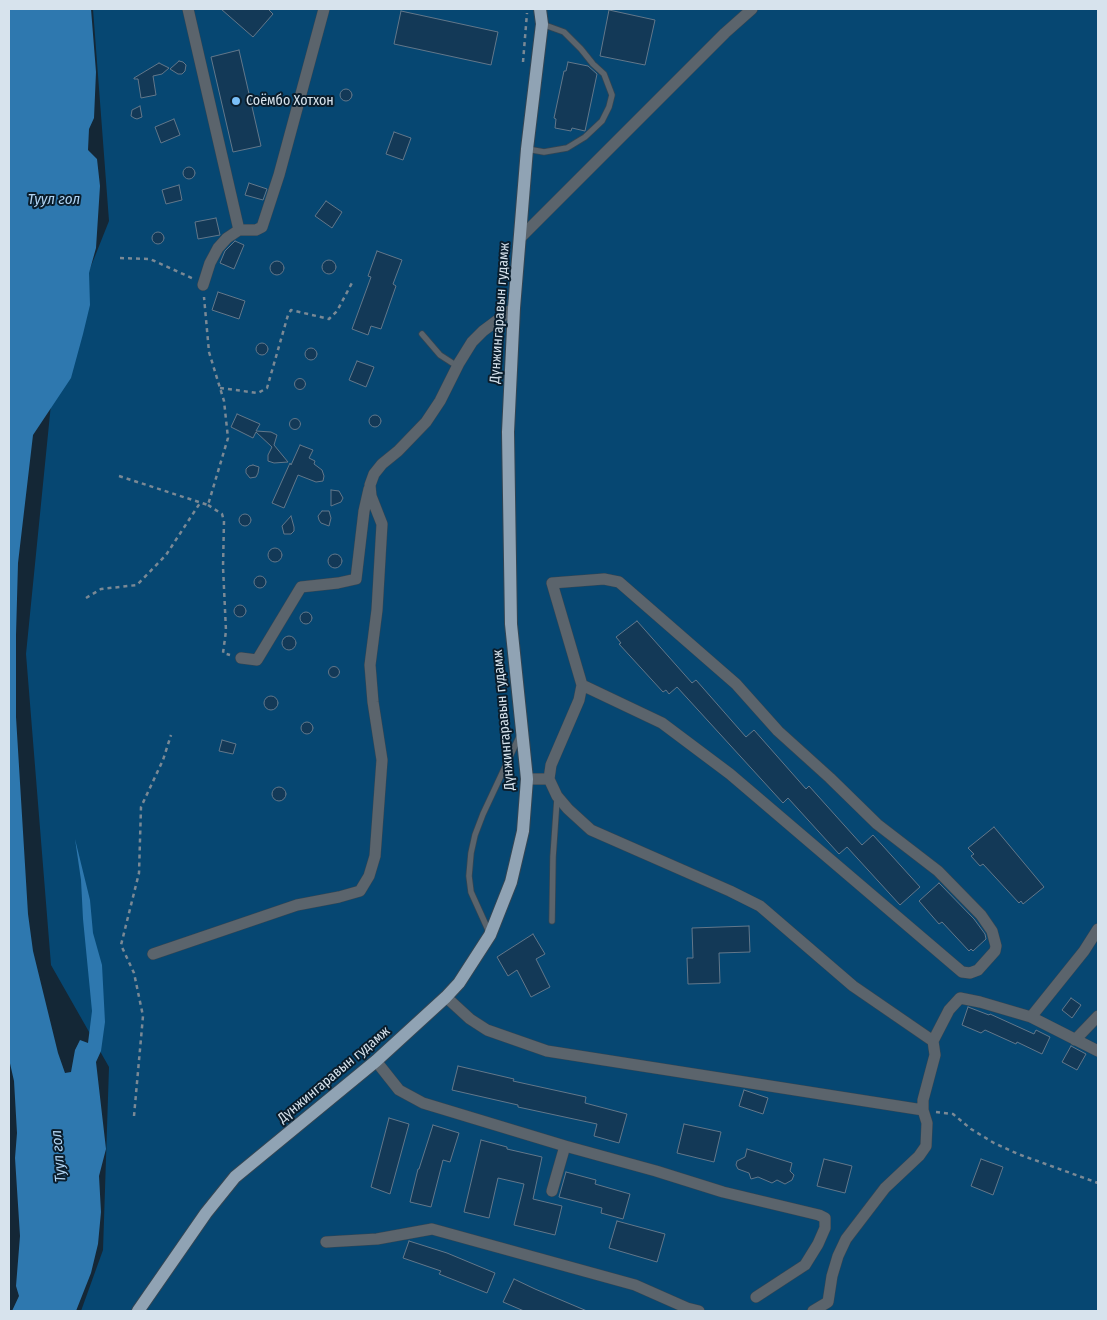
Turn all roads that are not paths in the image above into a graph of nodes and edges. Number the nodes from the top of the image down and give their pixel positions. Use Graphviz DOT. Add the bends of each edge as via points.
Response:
graph roads {
  1 [pos="188,9"];
  2 [pos="324,9"];
  3 [pos="540,9"];
  4 [pos="749,10"];
  5 [pos="542,24"];
  6 [pos="527,149"];
  7 [pos="240,230"];
  8 [pos="520,238"];
  9 [pos="203,284"];
  10 [pos="514,308"];
  11 [pos="422,334"];
  12 [pos="457,366"];
  13 [pos="370,485"];
  14 [pos="241,658"];
  15 [pos="582,685"];
  16 [pos="522,731"];
  17 [pos="527,779"];
  18 [pos="549,779"];
  19 [pos="557,796"];
  20 [pos="552,921"];
  21 [pos="1098,929"];
  22 [pos="490,935"];
  23 [pos="153,954"];
  24 [pos="446,997"];
  25 [pos="1098,1016"];
  26 [pos="1032,1017"];
  27 [pos="1075,1040"];
  28 [pos="932,1041"];
  29 [pos="1098,1051"];
  30 [pos="376,1061"];
  31 [pos="923,1110"];
  32 [pos="565,1146"];
  33 [pos="552,1191"];
  34 [pos="326,1242"];
  35 [pos="756,1297"];
  36 [pos="828,1302"];
  37 [pos="138,1311"];
  38 [pos="700,1311"];
  39 [pos="813,1311"];
  40 [pos="836,1311"];
  1 -- 7 [label="street"];
  2 -- 7 [label="street" via="262,227"];
  3 -- 5 [label="main road, Дүнжингаравын гудамж"];
  4 -- 8 [label="street"];
  5 -- 6 [label="main road, Дүнжингаравын гудамж"];
  5 -- 6 [label="lane" via="564,32 604,74 612,95 610,107 602,120 585,137 567,148 544,152"];
  6 -- 8 [label="main road, Дүнжингаравын гудамж"];
  7 -- 9 [label="street" via="218,248"];
  8 -- 10 [label="main road, Дүнжингаравын гудамж"];
  10 -- 12 [label="street" via="483,330"];
  10 -- 16 [label="main road, Дүнжингаравын гудамж" via="508,432 511,624"];
  11 -- 12 [label="lane" via="440,355"];
  12 -- 13 [label="street" via="426,422 382,464"];
  13 -- 14 [label="street" via="356,579 301,586 257,660"];
  13 -- 23 [label="street" via="382,524 370,665 382,760 375,856 369,876 360,891 297,905"];
  15 -- 15 [label="street" via="552,583 604,579 619,582 736,684 778,731 877,824 957,889 982,915 992,931 996,946 994,952 978,970 962,972 730,774 662,723"];
  15 -- 18 [label="street"];
  16 -- 17 [label="main road, Дүнжингаравын гудамж"];
  16 -- 22 [label="lane" via="483,814 471,853 471,892"];
  17 -- 18 [label="street"];
  17 -- 22 [label="main road, Дүнжингаравын гудамж" via="523,831 511,882"];
  18 -- 19 [label="street"];
  19 -- 20 [label="lane" via="552,857"];
  19 -- 28 [label="street" via="591,830 760,906 853,986"];
  21 -- 26 [label="street" via="1075,964"];
  22 -- 24 [label="main road, Дүнжингаравын гудамж"];
  24 -- 30 [label="main road, Дүнжингаравын гудамж"];
  24 -- 31 [label="street" via="487,1030 547,1051"];
  25 -- 27 [label="street"];
  26 -- 27 [label="street"];
  26 -- 28 [label="street" via="960,998 949,1010"];
  27 -- 29 [label="street"];
  28 -- 31 [label="street" via="935,1055"];
  30 -- 32 [label="street" via="399,1090 423,1102"];
  30 -- 37 [label="main road, Дүнжингаравын гудамж" via="235,1177"];
  31 -- 36 [label="street" via="927,1123 926,1146 885,1188 846,1239 832,1276"];
  32 -- 33 [label="street"];
  32 -- 35 [label="street" via="825,1218 825,1228 818,1244 804,1265"];
  34 -- 38 [label="street" via="377,1239 432,1229 635,1285"];
  36 -- 39 [label="street"];
  36 -- 40 [label="street"];
}
